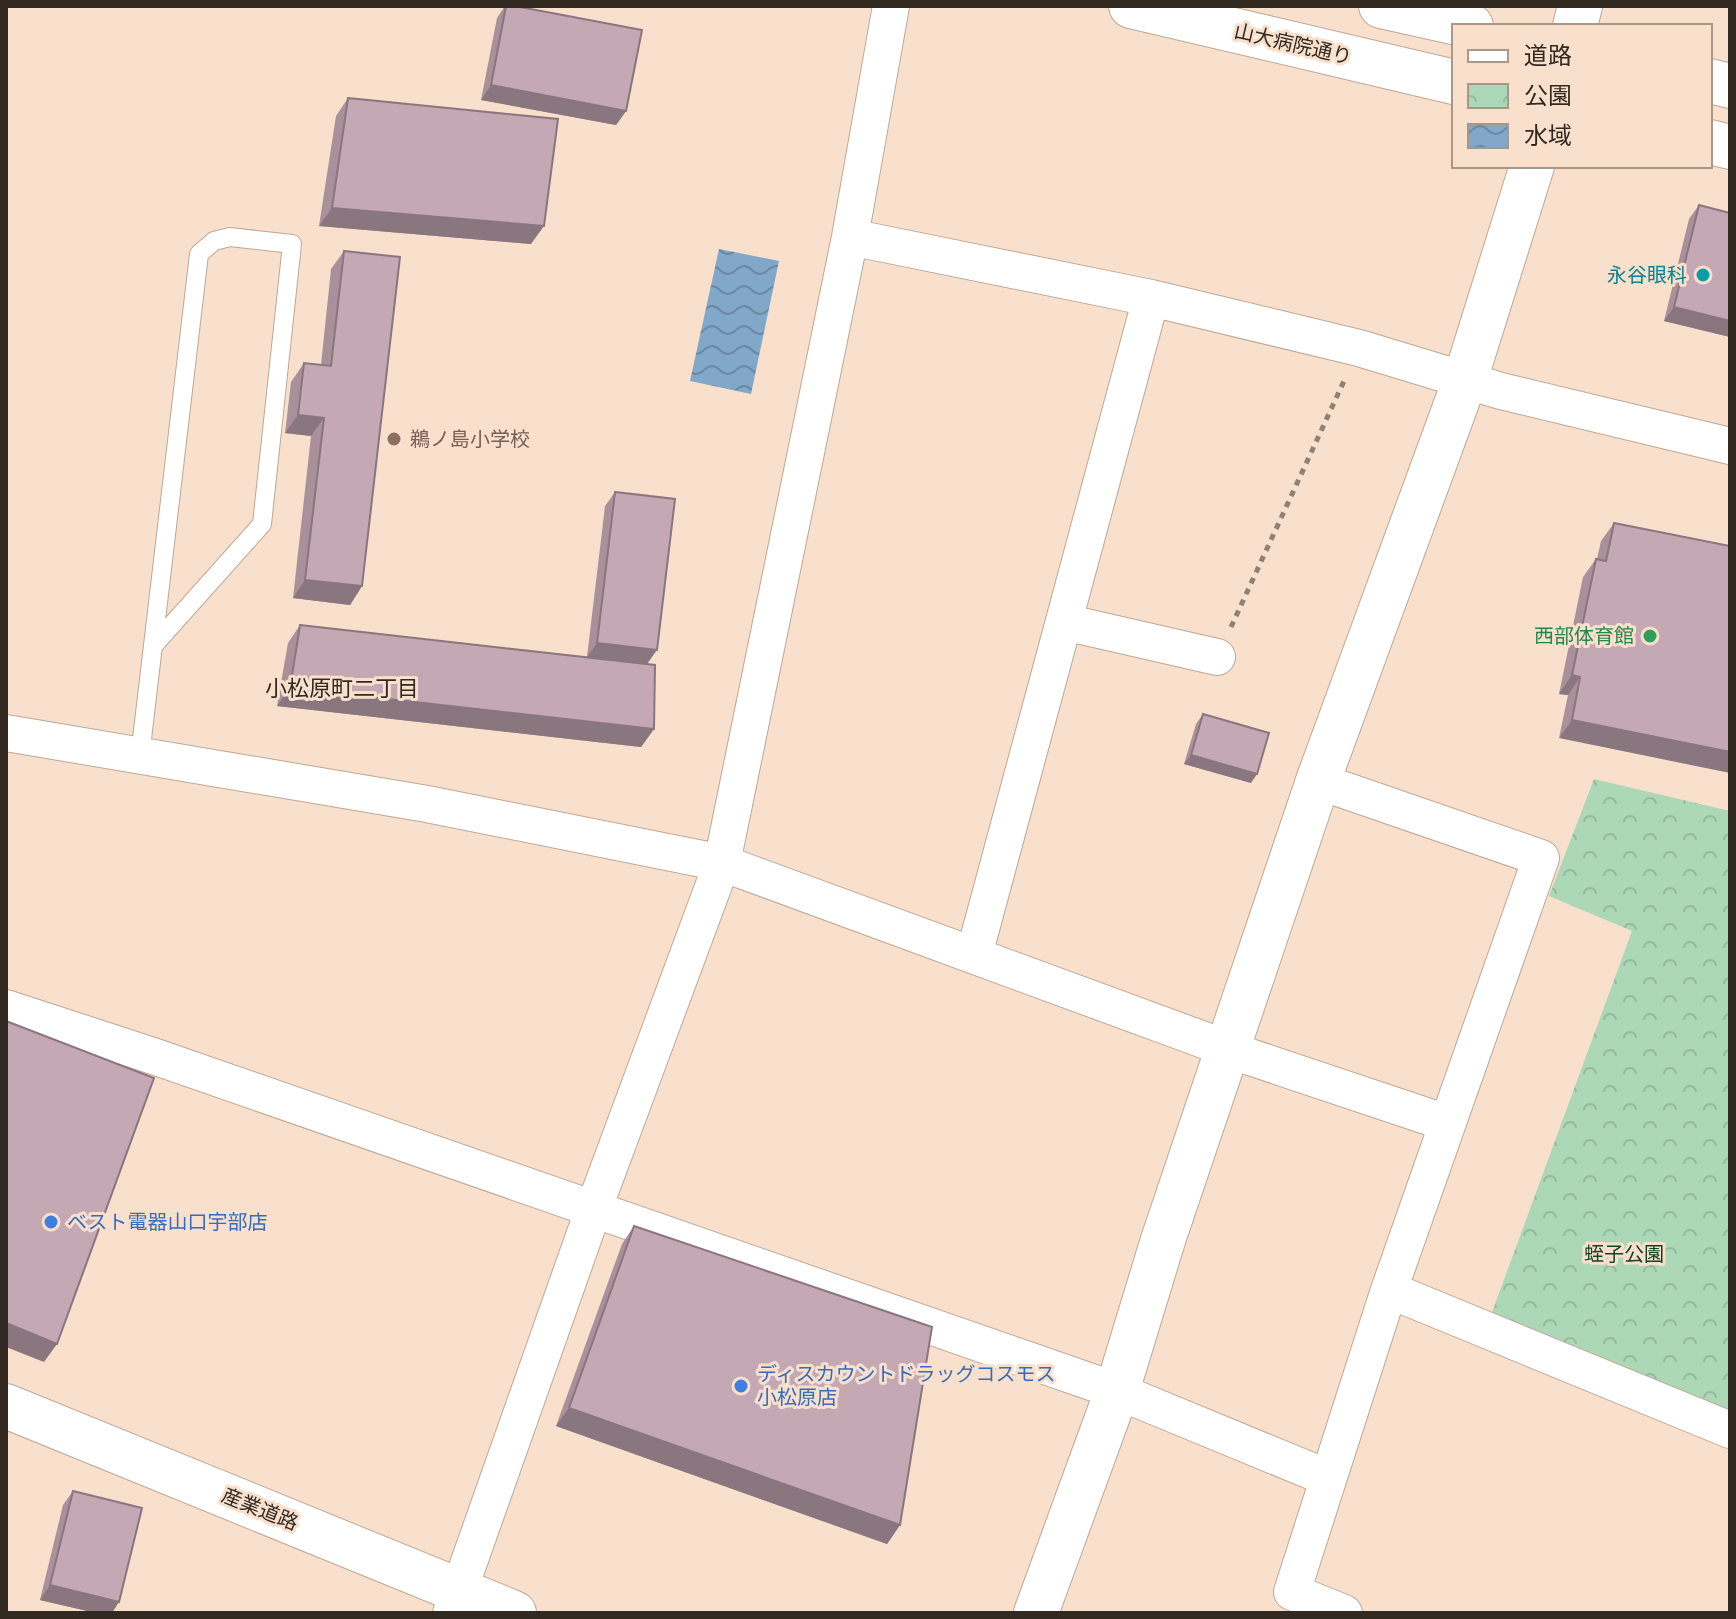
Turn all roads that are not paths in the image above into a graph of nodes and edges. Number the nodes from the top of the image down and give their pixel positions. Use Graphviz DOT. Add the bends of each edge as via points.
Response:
graph roads {
  1 [pos="891,6"];
  2 [pos="1131,6"];
  3 [pos="1381,6"];
  4 [pos="1462,24"];
  5 [pos="1452,82"];
  6 [pos="1531,168"];
  7 [pos="850,237"];
  8 [pos="1151,298"];
  9 [pos="1465,380"];
  10 [pos="1730,446"];
  11 [pos="1064,622"];
  12 [pos="153,646"];
  13 [pos="1217,657"];
  14 [pos="6,733"];
  15 [pos="140,756"];
  16 [pos="1318,781"];
  17 [pos="722,863"];
  18 [pos="974,955"];
  19 [pos="6,1008"];
  20 [pos="1229,1049"];
  21 [pos="1447,1123"];
  22 [pos="594,1208"];
  23 [pos="1389,1290"];
  24 [pos="1117,1391"];
  25 [pos="6,1406"];
  26 [pos="1730,1430"];
  27 [pos="1328,1478"];
  28 [pos="455,1602"];
  29 [pos="514,1613"];
  30 [pos="1036,1613"];
  31 [pos="1344,1613"];
  1 -- 7 [label="street"];
  2 -- 5 [label="street, 山大病院通り"];
  3 -- 4 [label="street"];
  6 -- 9 [label="street"];
  7 -- 8 [label="street"];
  7 -- 17 [label="street"];
  8 -- 9 [label="street" via="1359,348"];
  8 -- 11 [label="street"];
  9 -- 10 [label="street"];
  9 -- 16 [label="street"];
  11 -- 13 [label="street"];
  11 -- 18 [label="street"];
  12 -- 12 [label="lane" via="199,254 214,241 230,237 292,244 262,524"];
  12 -- 15 [label="lane"];
  14 -- 15 [label="street"];
  15 -- 17 [label="street" via="427,804"];
  16 -- 20 [label="street"];
  16 -- 21 [label="street" via="1541,858"];
  17 -- 18 [label="street"];
  17 -- 22 [label="street"];
  18 -- 20 [label="street"];
  19 -- 22 [label="street"];
  20 -- 21 [label="street"];
  20 -- 24 [label="street"];
  21 -- 23 [label="street"];
  22 -- 24 [label="street"];
  22 -- 28 [label="street"];
  23 -- 26 [label="street"];
  23 -- 27 [label="street"];
  24 -- 27 [label="street"];
  24 -- 30 [label="street"];
  25 -- 28 [label="street, 産業道路"];
  27 -- 31 [label="street" via="1292,1592"];
  28 -- 29 [label="street, 産業道路"];
}
